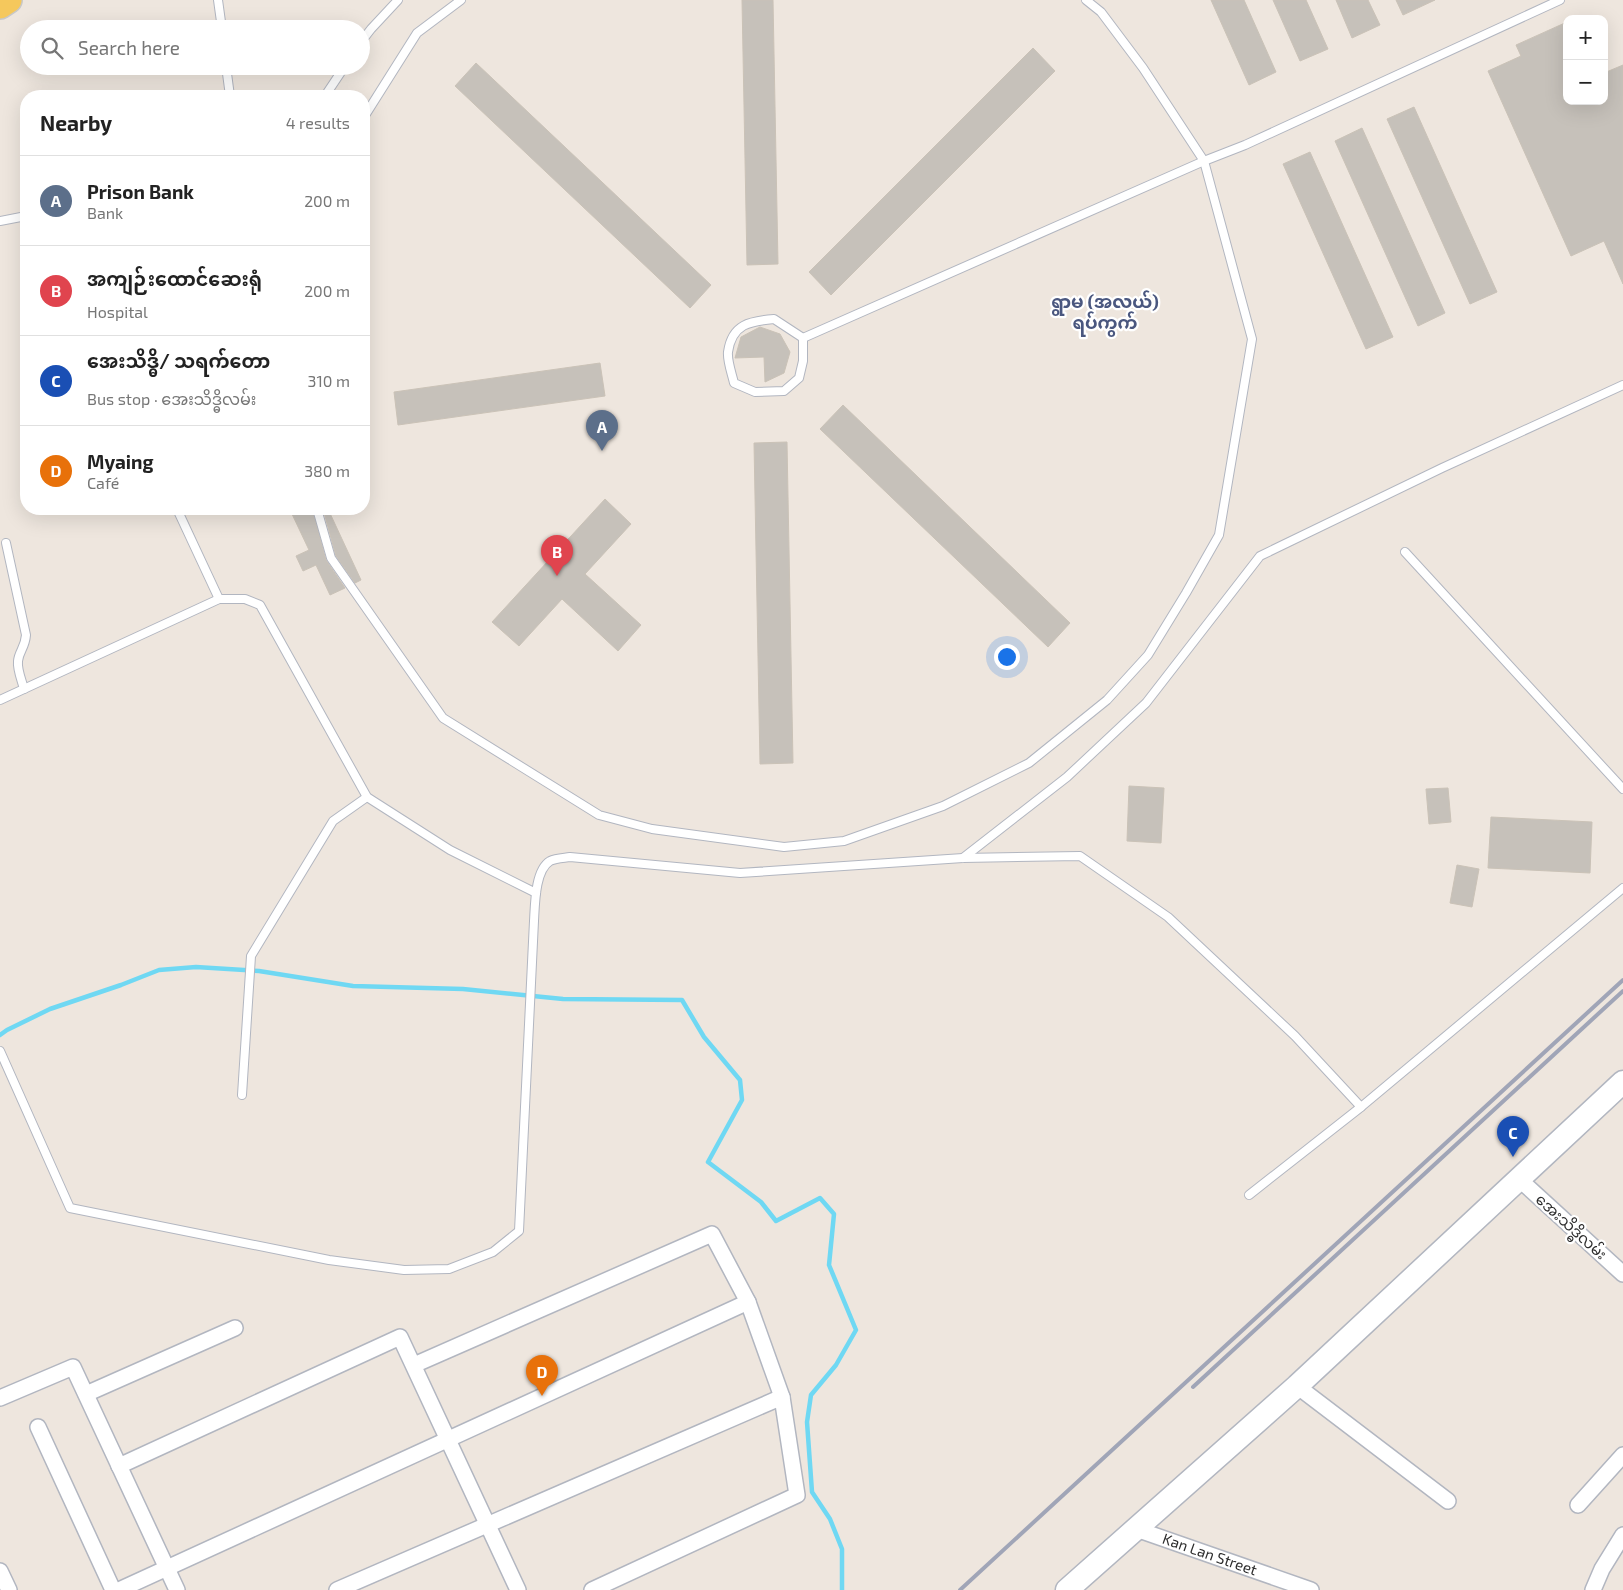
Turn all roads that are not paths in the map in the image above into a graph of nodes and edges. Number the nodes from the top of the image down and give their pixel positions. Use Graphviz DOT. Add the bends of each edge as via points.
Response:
graph roads {
  1 [pos="9,0"];
  2 [pos="218,0"];
  3 [pos="398,0"];
  4 [pos="461,0"];
  5 [pos="1086,0"];
  6 [pos="1560,0"];
  7 [pos="0,6"];
  8 [pos="221,20"];
  9 [pos="370,30"];
  10 [pos="227,75"];
  11 [pos="339,75"];
  12 [pos="229,90"];
  13 [pos="329,90"];
  14 [pos="370,108"];
  15 [pos="1204,161"];
  16 [pos="20,217"];
  17 [pos="0,221"];
  18 [pos="803,338"];
  19 [pos="1623,385"];
  20 [pos="180,515"];
  21 [pos="319,515"];
  22 [pos="6,543"];
  23 [pos="1405,552"];
  24 [pos="219,599"];
  25 [pos="24,689"];
  26 [pos="0,700"];
  27 [pos="1623,789"];
  28 [pos="367,797"];
  29 [pos="963,858"];
  30 [pos="1623,888"];
  31 [pos="536,893"];
  32 [pos="0,1051"];
  33 [pos="1623,1082"];
  34 [pos="242,1095"];
  35 [pos="1361,1107"];
  36 [pos="1519,1179"];
  37 [pos="1249,1195"];
  38 [pos="1623,1274"];
  39 [pos="748,1302"];
  40 [pos="235,1328"];
  41 [pos="414,1365"];
  42 [pos="1297,1386"];
  43 [pos="86,1394"];
  44 [pos="782,1397"];
  45 [pos="0,1398"];
  46 [pos="38,1426"];
  47 [pos="448,1439"];
  48 [pos="1623,1455"];
  49 [pos="119,1466"];
  50 [pos="1448,1501"];
  51 [pos="1578,1505"];
  52 [pos="488,1525"];
  53 [pos="1136,1529"];
  54 [pos="1623,1535"];
  55 [pos="167,1568"];
  56 [pos="0,1571"];
  57 [pos="9,1590"];
  58 [pos="113,1590"];
  59 [pos="119,1590"];
  60 [pos="177,1590"];
  61 [pos="337,1590"];
  62 [pos="518,1590"];
  63 [pos="592,1590"];
  64 [pos="1067,1590"];
  65 [pos="1311,1590"];
  66 [pos="1593,1590"];
  1 -- 7 [label="main road"];
  2 -- 8 [label="lane"];
  3 -- 9 [label="lane"];
  4 -- 14 [label="lane" via="417,33"];
  5 -- 15 [label="lane" via="1101,12 1143,68"];
  6 -- 15 [label="lane"];
  10 -- 12 [label="lane"];
  11 -- 13 [label="lane"];
  15 -- 18 [label="lane"];
  15 -- 21 [label="lane" via="1252,339 1219,535 1148,654 1107,700 1030,763 943,806 844,841 784,847 652,829 599,815 443,718 331,558"];
  16 -- 17 [label="lane"];
  18 -- 18 [label="lane" via="774,319 752,320 734,332 727,353 734,383 755,392 784,391 799,378"];
  19 -- 29 [label="lane" via="1260,556 1146,703 1067,777"];
  20 -- 24 [label="lane"];
  22 -- 25 [label="lane" via="26,636 26,646 17,663"];
  23 -- 27 [label="lane"];
  24 -- 25 [label="lane"];
  24 -- 28 [label="lane" via="245,599 260,605"];
  25 -- 26 [label="lane"];
  28 -- 31 [label="lane" via="450,850"];
  28 -- 34 [label="lane" via="333,821 251,956"];
  29 -- 31 [label="lane" via="740,873 570,857 552,860 543,867"];
  29 -- 35 [label="lane" via="1080,856 1168,917 1295,1036"];
  30 -- 35 [label="lane"];
  31 -- 32 [label="lane" via="519,1231 493,1252 450,1270 404,1270 329,1260 70,1208"];
  33 -- 36 [label="main road"];
  35 -- 37 [label="lane"];
  36 -- 38 [label="street, အေးသိဒ္ဓိလမ်း"];
  36 -- 42 [label="main road"];
  39 -- 41 [label="street" via="712,1234"];
  39 -- 44 [label="street"];
  39 -- 47 [label="street"];
  40 -- 43 [label="street"];
  41 -- 47 [label="street"];
  41 -- 49 [label="street" via="400,1336"];
  42 -- 50 [label="street"];
  42 -- 53 [label="main road"];
  43 -- 45 [label="street" via="72,1367"];
  43 -- 49 [label="street"];
  44 -- 52 [label="street"];
  44 -- 63 [label="street" via="797,1495"];
  46 -- 58 [label="street"];
  47 -- 52 [label="street"];
  47 -- 55 [label="street"];
  48 -- 51 [label="street"];
  49 -- 55 [label="street"];
  52 -- 61 [label="street"];
  52 -- 62 [label="street"];
  53 -- 64 [label="main road"];
  53 -- 65 [label="street, Kan Lan Street"];
  54 -- 66 [label="street"];
  55 -- 59 [label="street"];
  55 -- 60 [label="street"];
  56 -- 57 [label="street"];
}
